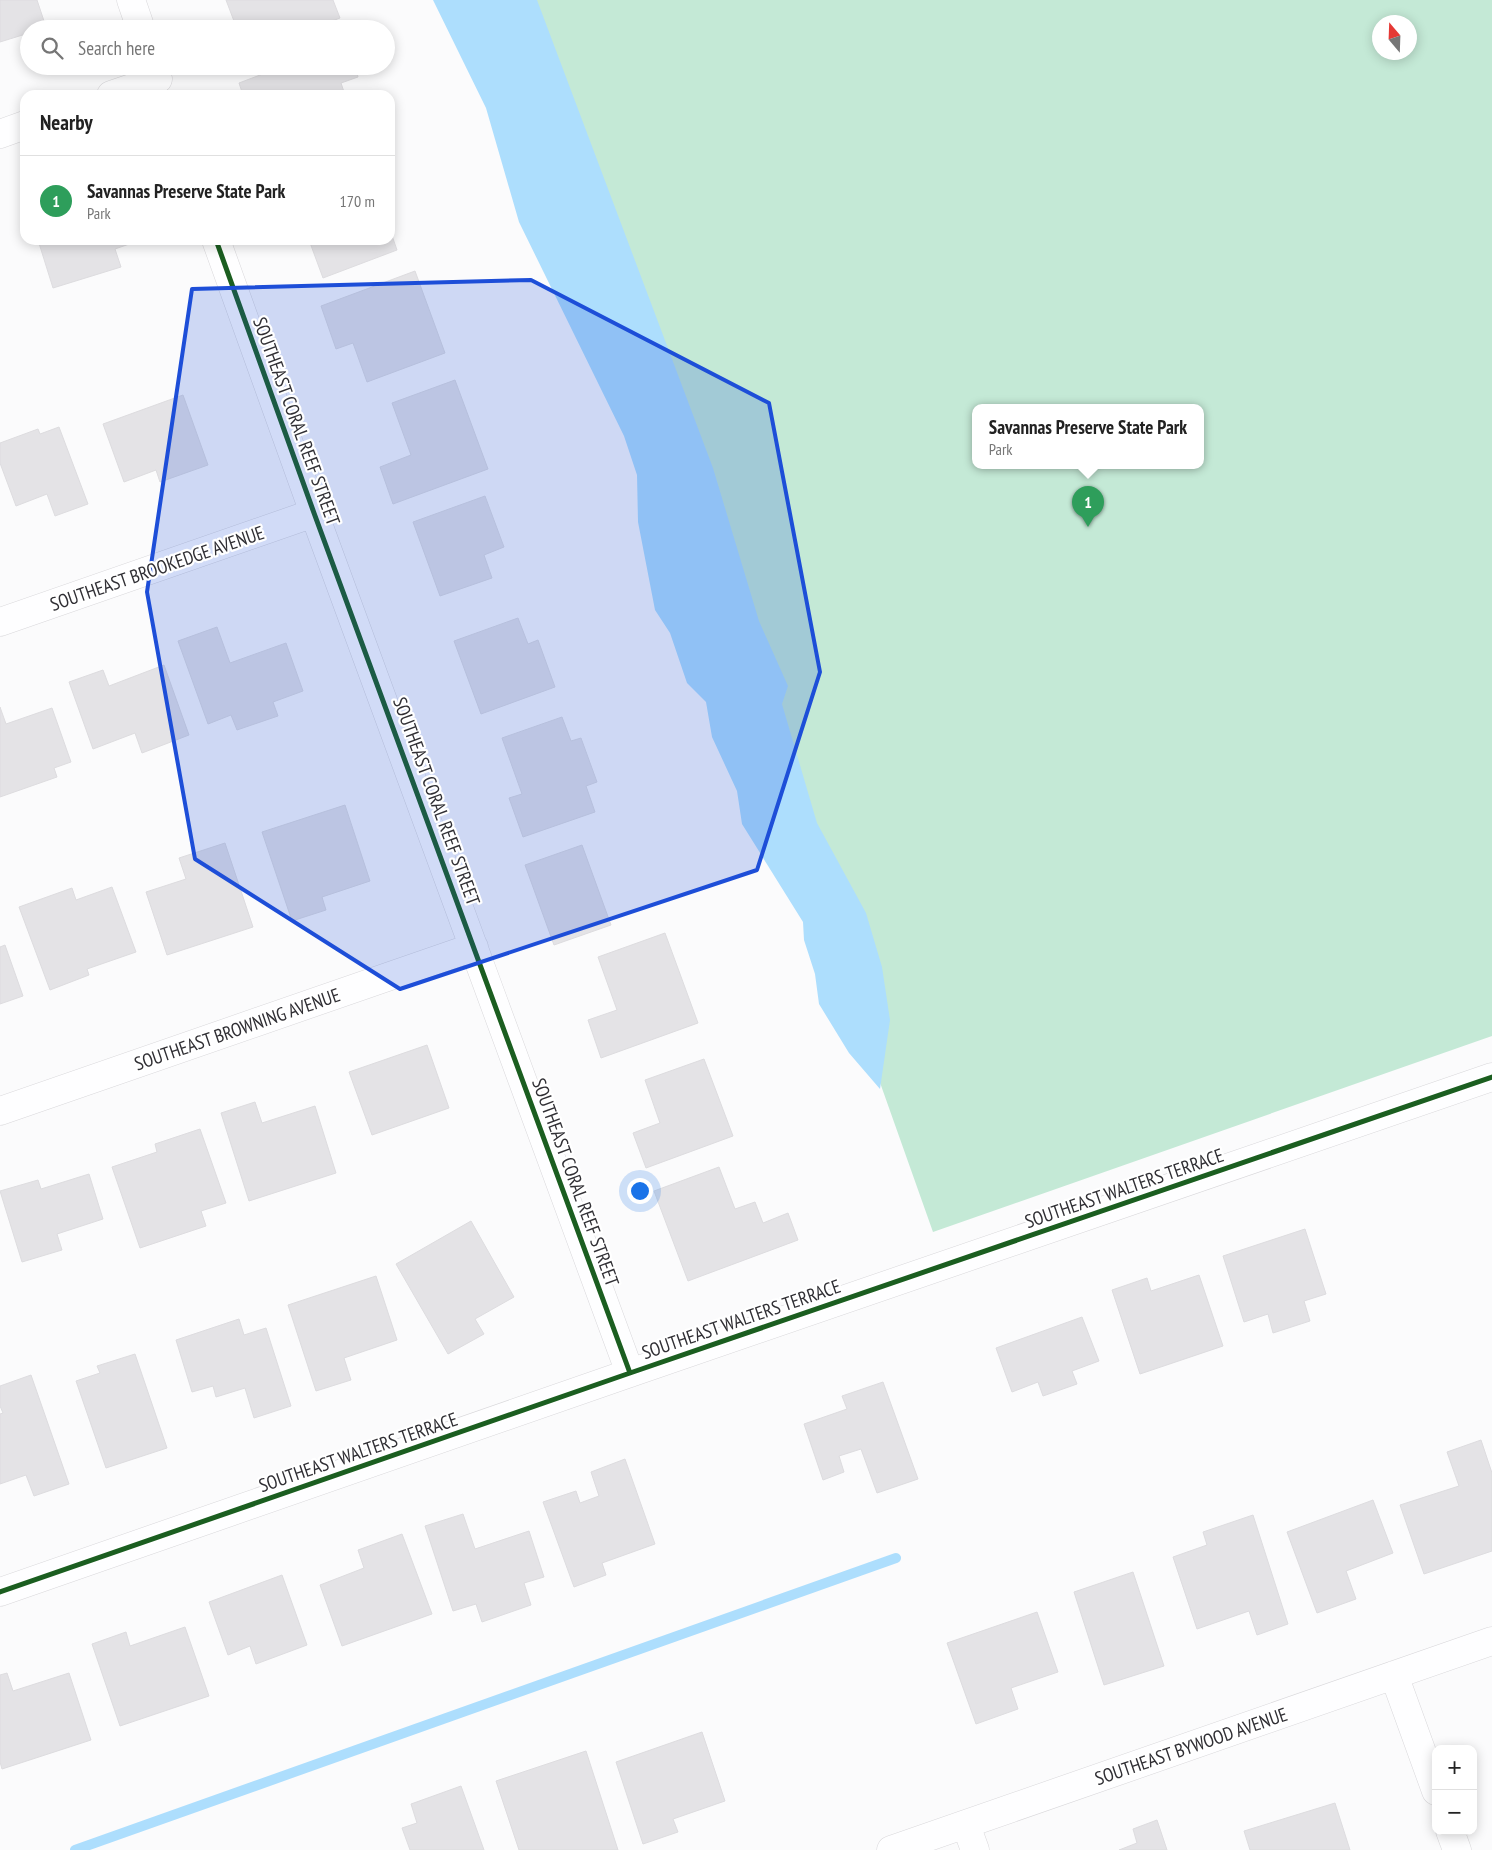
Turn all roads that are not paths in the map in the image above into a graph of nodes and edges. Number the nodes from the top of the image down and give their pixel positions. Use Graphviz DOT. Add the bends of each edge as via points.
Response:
graph roads {
  1 [pos="131,0"];
  2 [pos="138,20"];
  3 [pos="159,80"];
  4 [pos="127,90"];
  5 [pos="20,127"];
  6 [pos="0,134"];
  7 [pos="218,245"];
  8 [pos="314,513"];
  9 [pos="0,622"];
  10 [pos="474,947"];
  11 [pos="1492,1077"];
  12 [pos="0,1111"];
  13 [pos="630,1373"];
  14 [pos="0,1592"];
  15 [pos="1492,1641"];
  16 [pos="1394,1675"];
  17 [pos="1436,1790"];
  18 [pos="966,1825"];
  19 [pos="1451,1835"];
  20 [pos="891,1850"];
  21 [pos="975,1850"];
  22 [pos="1457,1850"];
  1 -- 2 [label="street"];
  3 -- 4 [label="street"];
  5 -- 6 [label="street"];
  7 -- 8 [label="street, SOUTHEAST CORAL REEF STREET"];
  8 -- 9 [label="street, SOUTHEAST BROOKEDGE AVENUE"];
  8 -- 10 [label="street, SOUTHEAST CORAL REEF STREET"];
  10 -- 12 [label="street, SOUTHEAST BROWNING AVENUE"];
  10 -- 13 [label="street, SOUTHEAST CORAL REEF STREET"];
  11 -- 13 [label="street, SOUTHEAST WALTERS TERRACE"];
  13 -- 14 [label="street, SOUTHEAST WALTERS TERRACE"];
  15 -- 16 [label="street, SOUTHEAST BYWOOD AVENUE"];
  16 -- 17 [label="street"];
  16 -- 18 [label="street, SOUTHEAST BYWOOD AVENUE"];
  18 -- 20 [label="street, SOUTHEAST BYWOOD AVENUE"];
  18 -- 21 [label="street"];
  19 -- 22 [label="street"];
}
